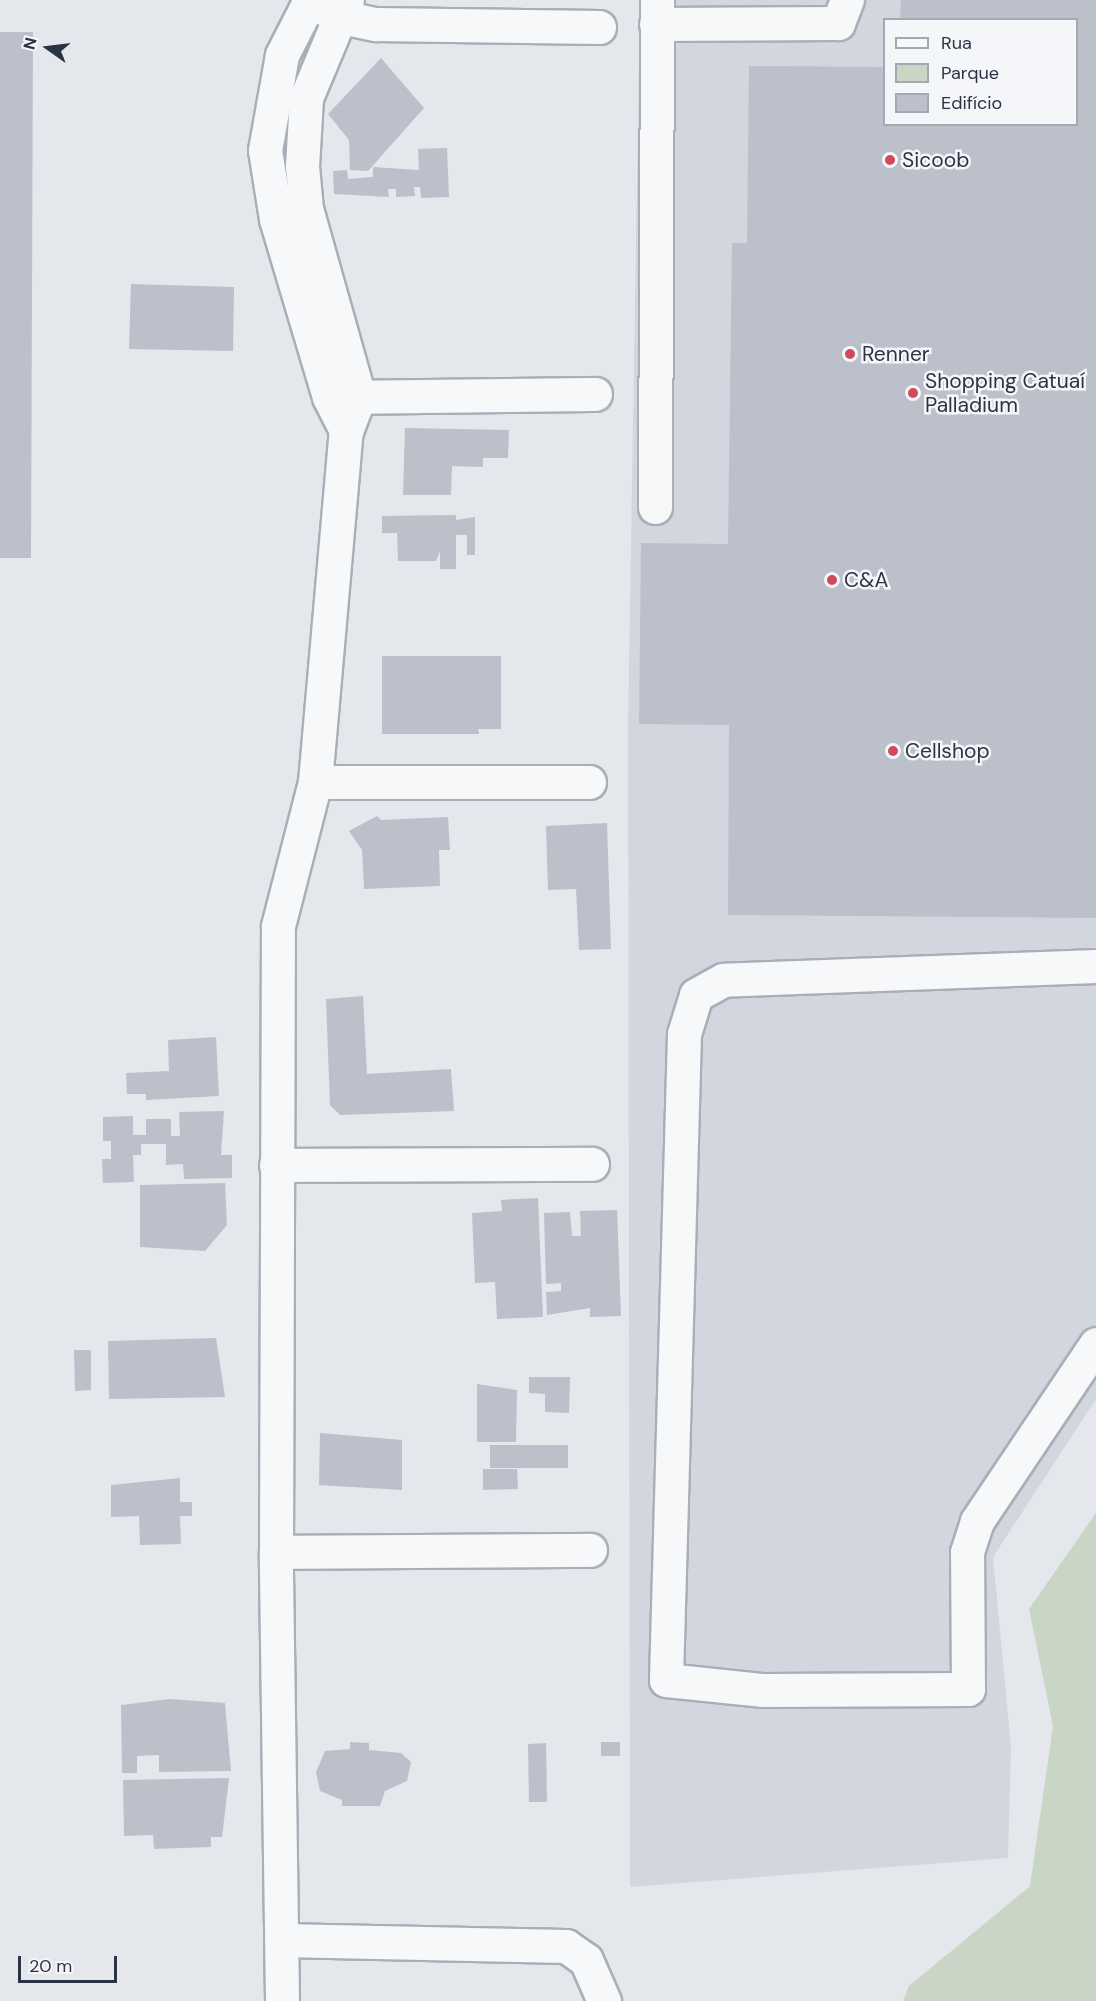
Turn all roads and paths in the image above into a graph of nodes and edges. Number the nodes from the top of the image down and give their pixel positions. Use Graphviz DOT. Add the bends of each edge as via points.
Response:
graph roads {
  1 [pos="847,0"];
  2 [pos="326,4"];
  3 [pos="657,12"];
  4 [pos="599,27"];
  5 [pos="595,394"];
  6 [pos="344,397"];
  7 [pos="655,507"];
  8 [pos="315,782"];
  9 [pos="589,782"];
  10 [pos="1096,966"];
  11 [pos="592,1164"];
  12 [pos="276,1165"];
  13 [pos="1096,1344"];
  14 [pos="590,1550"];
  15 [pos="276,1552"];
  16 [pos="281,1940"];
  17 [pos="282,2001"];
  18 [pos="604,2001"];
  1 -- 3 [label="street" via="838,23"];
  2 -- 4 [label="street" via="376,24"];
  2 -- 6 [label="street" via="306,98 302,166 306,209"];
  3 -- 7 [label="street"];
  5 -- 6 [label="street"];
  6 -- 8 [label="street" via="346,431"];
  8 -- 9 [label="street"];
  8 -- 12 [label="street" via="278,926"];
  10 -- 13 [label="street" via="723,980 696,995 684,1034 666,1680 763,1690 968,1689 967,1552 977,1521"];
  11 -- 12 [label="street"];
  12 -- 15 [label="street"];
  14 -- 15 [label="street"];
  15 -- 16 [label="street"];
  16 -- 17 [label="street"];
  16 -- 18 [label="street" via="566,1946 586,1960"];
}
